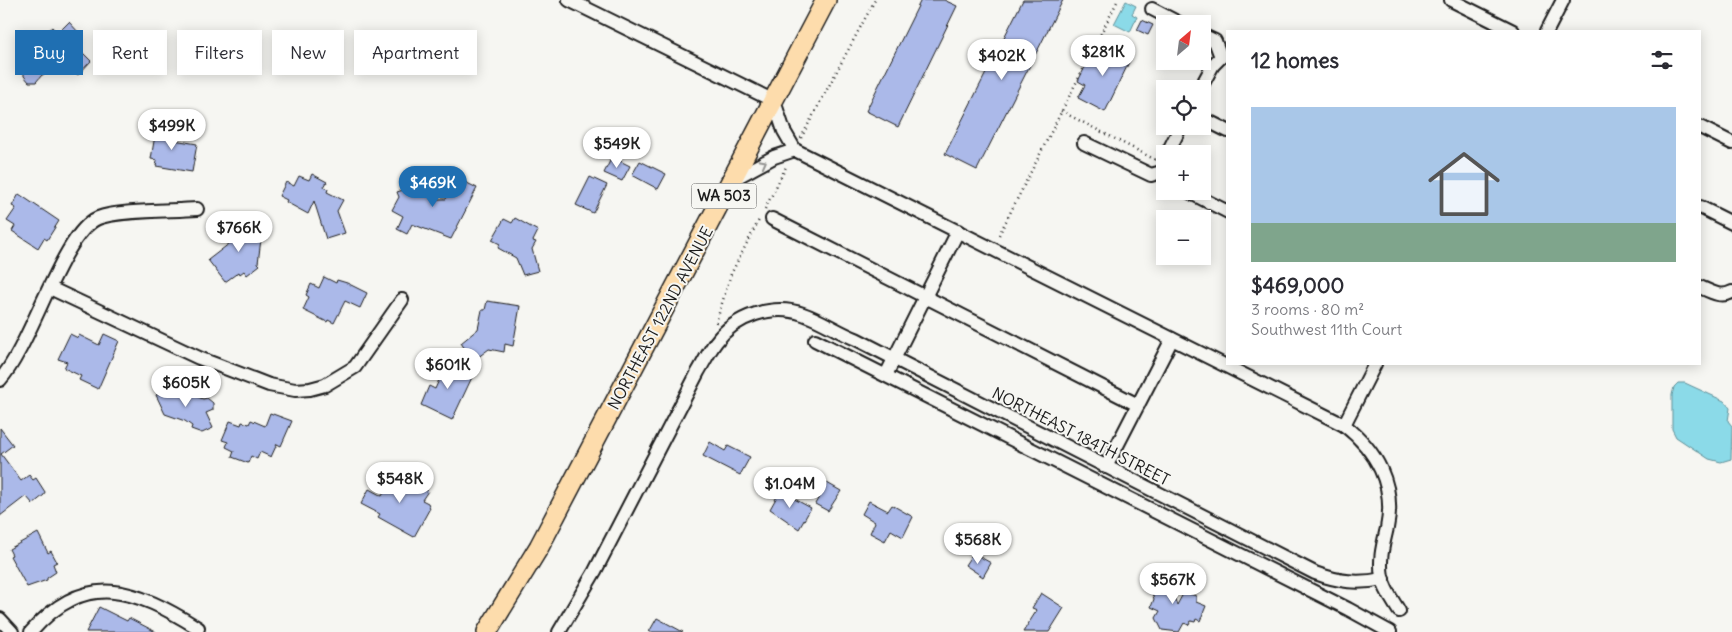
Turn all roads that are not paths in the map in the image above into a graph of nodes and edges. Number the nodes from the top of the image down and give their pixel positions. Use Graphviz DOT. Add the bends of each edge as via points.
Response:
graph roads {
  1 [pos="569,0"];
  2 [pos="826,0"];
  3 [pos="1451,0"];
  4 [pos="1563,0"];
  5 [pos="1152,9"];
  6 [pos="1164,15"];
  7 [pos="1511,30"];
  8 [pos="1548,30"];
  9 [pos="1211,39"];
  10 [pos="1224,57"];
  11 [pos="1205,80"];
  12 [pos="774,101"];
  13 [pos="1211,122"];
  14 [pos="1701,127"];
  15 [pos="1226,130"];
  16 [pos="1084,143"];
  17 [pos="1732,143"];
  18 [pos="795,150"];
  19 [pos="1156,174"];
  20 [pos="732,180"];
  21 [pos="1205,200"];
  22 [pos="1701,208"];
  23 [pos="197,210"];
  24 [pos="1226,211"];
  25 [pos="772,219"];
  26 [pos="1732,223"];
  27 [pos="958,232"];
  28 [pos="1701,287"];
  29 [pos="50,288"];
  30 [pos="1729,294"];
  31 [pos="925,297"];
  32 [pos="402,300"];
  33 [pos="1172,339"];
  34 [pos="815,340"];
  35 [pos="894,358"];
  36 [pos="1374,365"];
  37 [pos="886,376"];
  38 [pos="0,380"];
  39 [pos="1138,404"];
  40 [pos="1344,425"];
  41 [pos="1106,467"];
  42 [pos="1383,579"];
  43 [pos="1399,611"];
  44 [pos="0,619"];
  45 [pos="197,630"];
  46 [pos="12,632"];
  47 [pos="31,632"];
  48 [pos="487,632"];
  49 [pos="559,632"];
  50 [pos="1390,632"];
  1 -- 12 [label="street"];
  2 -- 12 [label="highway, NORTHEAST 122ND AVENUE / WA 503"];
  3 -- 7 [label="street"];
  4 -- 8 [label="street"];
  5 -- 6 [label="street"];
  9 -- 10 [label="street"];
  10 -- 11 [label="street" via="1213,65"];
  12 -- 18 [label="street"];
  12 -- 20 [label="highway, NORTHEAST 122ND AVENUE / WA 503"];
  13 -- 15 [label="street"];
  14 -- 17 [label="street"];
  16 -- 19 [label="street" via="1151,175"];
  20 -- 18 [label="street, one-way" via="774,157"];
  18 -- 27 [label="street"];
  20 -- 48 [label="highway, NORTHEAST 122ND AVENUE / WA 503" via="544,538"];
  21 -- 24 [label="street"];
  22 -- 26 [label="street"];
  23 -- 29 [label="street" via="114,214 88,223 71,246"];
  25 -- 31 [label="street"];
  27 -- 31 [label="street"];
  27 -- 33 [label="street"];
  28 -- 30 [label="street"];
  29 -- 32 [label="street" via="152,338 243,376 295,390 325,385 355,367"];
  29 -- 38 [label="street" via="22,347"];
  31 -- 35 [label="street"];
  31 -- 39 [label="street"];
  33 -- 39 [label="street"];
  33 -- 40 [label="street"];
  34 -- 37 [label="street, NORTHEAST 184TH STREET"];
  35 -- 37 [label="street"];
  35 -- 41 [label="street, NORTHEAST 184TH STREET"];
  35 -- 49 [label="street, NORTHEAST 184TH STREET" via="802,314 785,310 748,316 717,340 595,571"];
  36 -- 40 [label="street"];
  37 -- 50 [label="street, NORTHEAST 184TH STREET"];
  39 -- 41 [label="street"];
  40 -- 42 [label="street" via="1369,447 1384,476 1389,509 1382,543"];
  41 -- 42 [label="street, NORTHEAST 184TH STREET" via="1315,573 1346,582"];
  42 -- 43 [label="street"];
  44 -- 46 [label="street"];
  45 -- 47 [label="street" via="177,615 138,597 98,591 68,599"];
}
